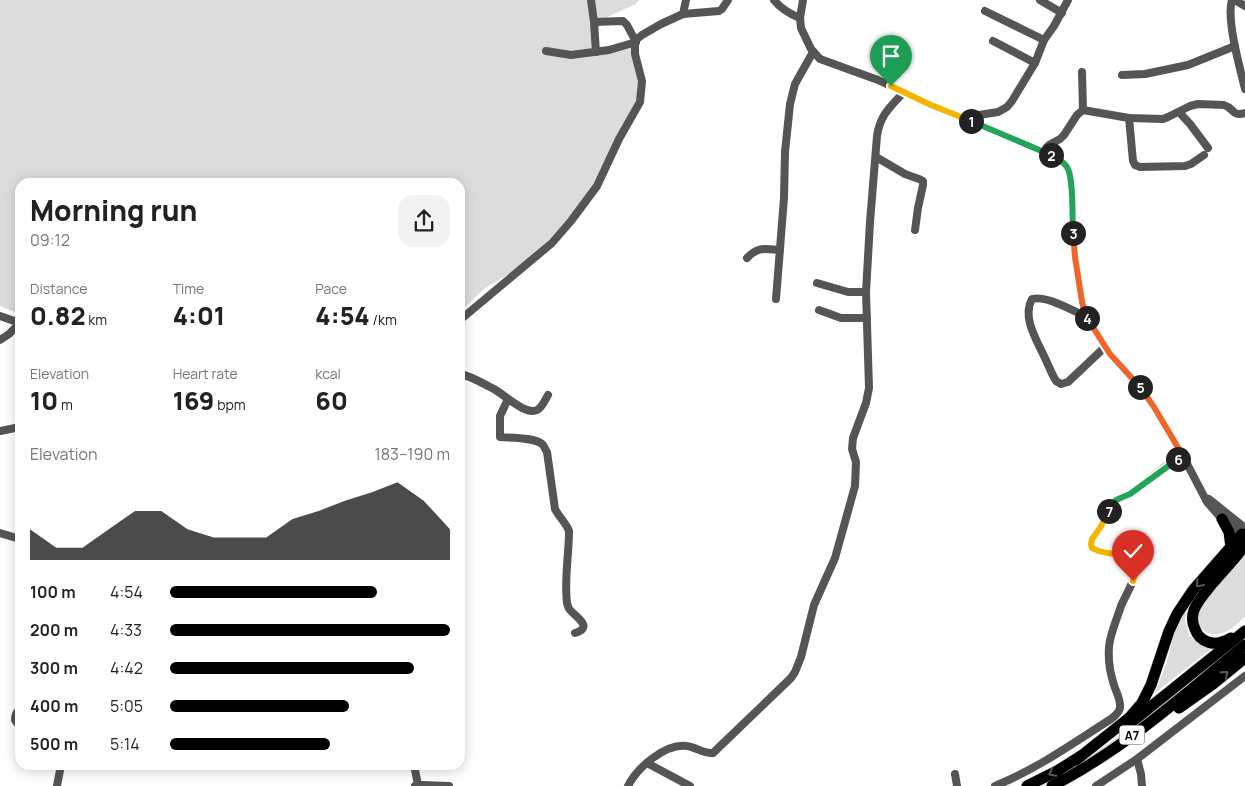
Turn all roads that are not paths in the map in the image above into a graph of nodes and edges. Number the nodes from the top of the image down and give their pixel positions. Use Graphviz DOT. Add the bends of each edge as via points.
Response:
graph roads {
  1 [pos="591,0"];
  2 [pos="686,0"];
  3 [pos="728,0"];
  4 [pos="774,0"];
  5 [pos="803,0"];
  6 [pos="1040,0"];
  7 [pos="1068,0"];
  8 [pos="1233,0"];
  9 [pos="1245,6"];
  10 [pos="985,11"];
  11 [pos="1062,13"];
  12 [pos="683,14"];
  13 [pos="800,18"];
  14 [pos="594,22"];
  15 [pos="993,40"];
  16 [pos="1044,40"];
  17 [pos="636,42"];
  18 [pos="1235,46"];
  19 [pos="546,50"];
  20 [pos="596,52"];
  21 [pos="813,52"];
  22 [pos="1035,63"];
  23 [pos="1082,72"];
  24 [pos="1122,75"];
  25 [pos="1245,89"];
  26 [pos="904,92"];
  27 [pos="1083,110"];
  28 [pos="1179,112"];
  29 [pos="1245,113"];
  30 [pos="1130,118"];
  31 [pos="974,123"];
  32 [pos="1043,151"];
  33 [pos="876,157"];
  34 [pos="915,230"];
  35 [pos="780,250"];
  36 [pos="747,258"];
  37 [pos="817,282"];
  38 [pos="866,292"];
  39 [pos="776,298"];
  40 [pos="819,310"];
  41 [pos="0,316"];
  42 [pos="465,316"];
  43 [pos="1087,317"];
  44 [pos="867,318"];
  45 [pos="15,321"];
  46 [pos="15,328"];
  47 [pos="0,340"];
  48 [pos="1105,347"];
  49 [pos="465,375"];
  50 [pos="548,395"];
  51 [pos="508,399"];
  52 [pos="15,428"];
  53 [pos="0,431"];
  54 [pos="490,436"];
  55 [pos="500,437"];
  56 [pos="1183,456"];
  57 [pos="1200,488"];
  58 [pos="1222,519"];
  59 [pos="0,533"];
  60 [pos="15,538"];
  61 [pos="1242,540"];
  62 [pos="1245,630"];
  63 [pos="575,633"];
  64 [pos="1245,645"];
  65 [pos="1245,658"];
  66 [pos="1245,676"];
  67 [pos="1137,759"];
  68 [pos="647,763"];
  69 [pos="1079,764"];
  70 [pos="61,770"];
  71 [pos="414,770"];
  72 [pos="954,774"];
  73 [pos="57,786"];
  74 [pos="416,786"];
  75 [pos="448,786"];
  76 [pos="628,786"];
  77 [pos="690,786"];
  78 [pos="957,786"];
  79 [pos="996,786"];
  80 [pos="1027,786"];
  81 [pos="1052,786"];
  82 [pos="1096,786"];
  83 [pos="1142,786"];
  1 -- 14 [label="street"];
  2 -- 12 [label="street"];
  3 -- 12 [label="street" via="719,11"];
  4 -- 13 [label="street" via="781,8"];
  5 -- 13 [label="street"];
  6 -- 11 [label="street"];
  7 -- 11 [label="street"];
  8 -- 9 [label="street"];
  8 -- 18 [label="street" via="1230,10"];
  10 -- 16 [label="street"];
  11 -- 16 [label="street"];
  12 -- 17 [label="street" via="642,35"];
  13 -- 21 [label="street" via="801,28"];
  14 -- 17 [label="street" via="623,21"];
  14 -- 20 [label="street"];
  15 -- 22 [label="street"];
  16 -- 22 [label="street"];
  17 -- 20 [label="street"];
  17 -- 42 [label="street" via="636,60 642,81 640,102 597,186 552,243"];
  18 -- 24 [label="street" via="1188,65"];
  18 -- 25 [label="street"];
  19 -- 20 [label="street" via="571,55"];
  21 -- 26 [label="street" via="826,61"];
  21 -- 35 [label="street" via="796,84 790,104"];
  22 -- 31 [label="street" via="1010,104 998,112 979,115"];
  23 -- 27 [label="street"];
  26 -- 31 [label="street"];
  26 -- 33 [label="street" via="881,120"];
  27 -- 30 [label="street"];
  27 -- 32 [label="street" via="1064,135"];
  28 -- 29 [label="street" via="1198,104 1224,105 1238,115"];
  28 -- 30 [label="street" via="1163,119"];
  28 -- 30 [label="street" via="1206,151 1184,166 1135,166"];
  31 -- 32 [label="street"];
  32 -- 43 [label="street" via="1061,161 1069,174 1075,257 1082,305"];
  33 -- 34 [label="street" via="923,181"];
  33 -- 38 [label="street"];
  35 -- 36 [label="street" via="762,249"];
  35 -- 39 [label="street"];
  37 -- 38 [label="street" via="848,292"];
  38 -- 44 [label="street"];
  40 -- 44 [label="street" via="841,318"];
  41 -- 45 [label="street"];
  43 -- 48 [label="street"];
  43 -- 48 [label="street" via="1056,303 1032,299 1028,311 1032,330 1058,384 1069,381"];
  44 -- 68 [label="street" via="869,388 853,438 855,486 835,558 814,605 795,672 713,753 682,745"];
  46 -- 47 [label="street"];
  48 -- 56 [label="street" via="1152,403"];
  49 -- 51 [label="street"];
  50 -- 51 [label="street" via="540,408 531,412"];
  51 -- 55 [label="street" via="500,416"];
  52 -- 53 [label="street"];
  54 -- 55 [label="street"];
  55 -- 63 [label="street" via="529,439 544,445 555,510 569,531 567,603 583,623 582,629"];
  56 -- 57 [label="street"];
  56 -- 79 [label="street" via="1130,494 1116,500 1092,539 1092,548 1097,551 1127,557 1136,564 1133,581 1109,644 1110,669 1120,707 1118,713 1060,752"];
  57 -- 58 [label="street"];
  57 -- 61 [label="street"];
  58 -- 61 [label="street"];
  58 -- 61 [label="highway" via="1229,532"];
  59 -- 60 [label="street"];
  61 -- 62 [label="highway" via="1201,597 1194,610 1193,622 1197,633 1209,643 1228,640"];
  61 -- 69 [label="highway, one-way" via="1193,590 1173,621 1142,703"];
  62 -- 69 [label="highway, Α7"];
  64 -- 69 [label="highway, Α7" via="1123,742"];
  69 -- 65 [label="highway, one-way" via="1099,761 1141,735"];
  66 -- 67 [label="street"];
  67 -- 82 [label="street"];
  67 -- 83 [label="street"];
  68 -- 76 [label="street"];
  68 -- 77 [label="street"];
  69 -- 80 [label="highway, Α7, one-way"];
  69 -- 81 [label="highway, Α7"];
  70 -- 73 [label="street"];
  71 -- 74 [label="street"];
  72 -- 78 [label="street"];
  74 -- 75 [label="street"];
}
